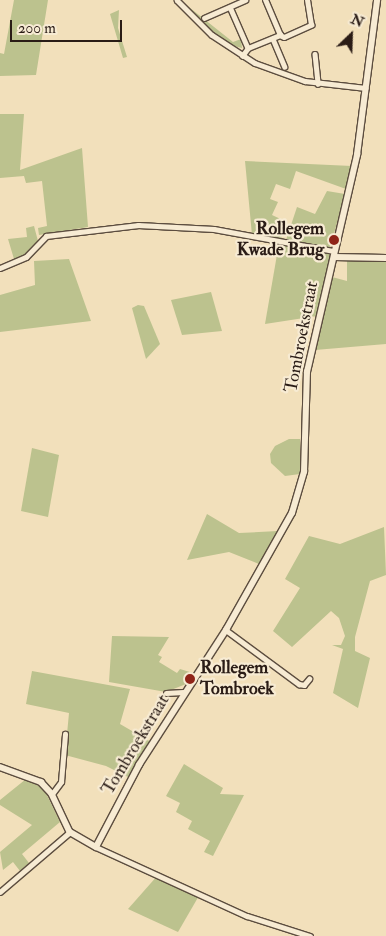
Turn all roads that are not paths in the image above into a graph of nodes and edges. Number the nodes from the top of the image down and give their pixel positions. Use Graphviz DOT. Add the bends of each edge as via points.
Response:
graph roads {
  1 [pos="176,0"];
  2 [pos="245,0"];
  3 [pos="265,0"];
  4 [pos="308,0"];
  5 [pos="377,0"];
  6 [pos="230,7"];
  7 [pos="204,18"];
  8 [pos="280,35"];
  9 [pos="273,39"];
  10 [pos="248,48"];
  11 [pos="315,54"];
  12 [pos="242,56"];
  13 [pos="285,67"];
  14 [pos="318,84"];
  15 [pos="366,88"];
  16 [pos="334,254"];
  17 [pos="386,258"];
  18 [pos="0,268"];
  19 [pos="224,632"];
  20 [pos="309,679"];
  21 [pos="183,692"];
  22 [pos="166,693"];
  23 [pos="65,734"];
  24 [pos="0,767"];
  25 [pos="11,769"];
  26 [pos="0,772"];
  27 [pos="52,794"];
  28 [pos="70,832"];
  29 [pos="96,847"];
  30 [pos="0,892"];
  31 [pos="310,936"];
  1 -- 12 [label="street" via="212,36"];
  2 -- 6 [label="street"];
  3 -- 8 [label="street"];
  4 -- 8 [label="street" via="311,25 284,37"];
  5 -- 15 [label="street, Tombroekstraat"];
  6 -- 7 [label="street"];
  6 -- 10 [label="street"];
  8 -- 9 [label="street"];
  9 -- 10 [label="street"];
  9 -- 13 [label="street"];
  10 -- 12 [label="street"];
  11 -- 14 [label="street"];
  12 -- 14 [label="street"];
  14 -- 15 [label="street"];
  15 -- 16 [label="street, Tombroekstraat" via="357,155"];
  16 -- 17 [label="street"];
  16 -- 18 [label="street" via="214,229 138,225 46,236 26,257"];
  16 -- 19 [label="street, Tombroekstraat" via="307,372 301,490 291,517"];
  19 -- 20 [label="street" via="299,684 304,685"];
  19 -- 21 [label="street, Tombroekstraat"];
  21 -- 22 [label="street"];
  21 -- 29 [label="street, Tombroekstraat"];
  23 -- 27 [label="street" via="61,782"];
  24 -- 25 [label="street"];
  25 -- 26 [label="street"];
  25 -- 27 [label="street" via="41,782"];
  27 -- 28 [label="street"];
  28 -- 29 [label="street"];
  28 -- 30 [label="street"];
  29 -- 31 [label="street" via="237,912"];
}
